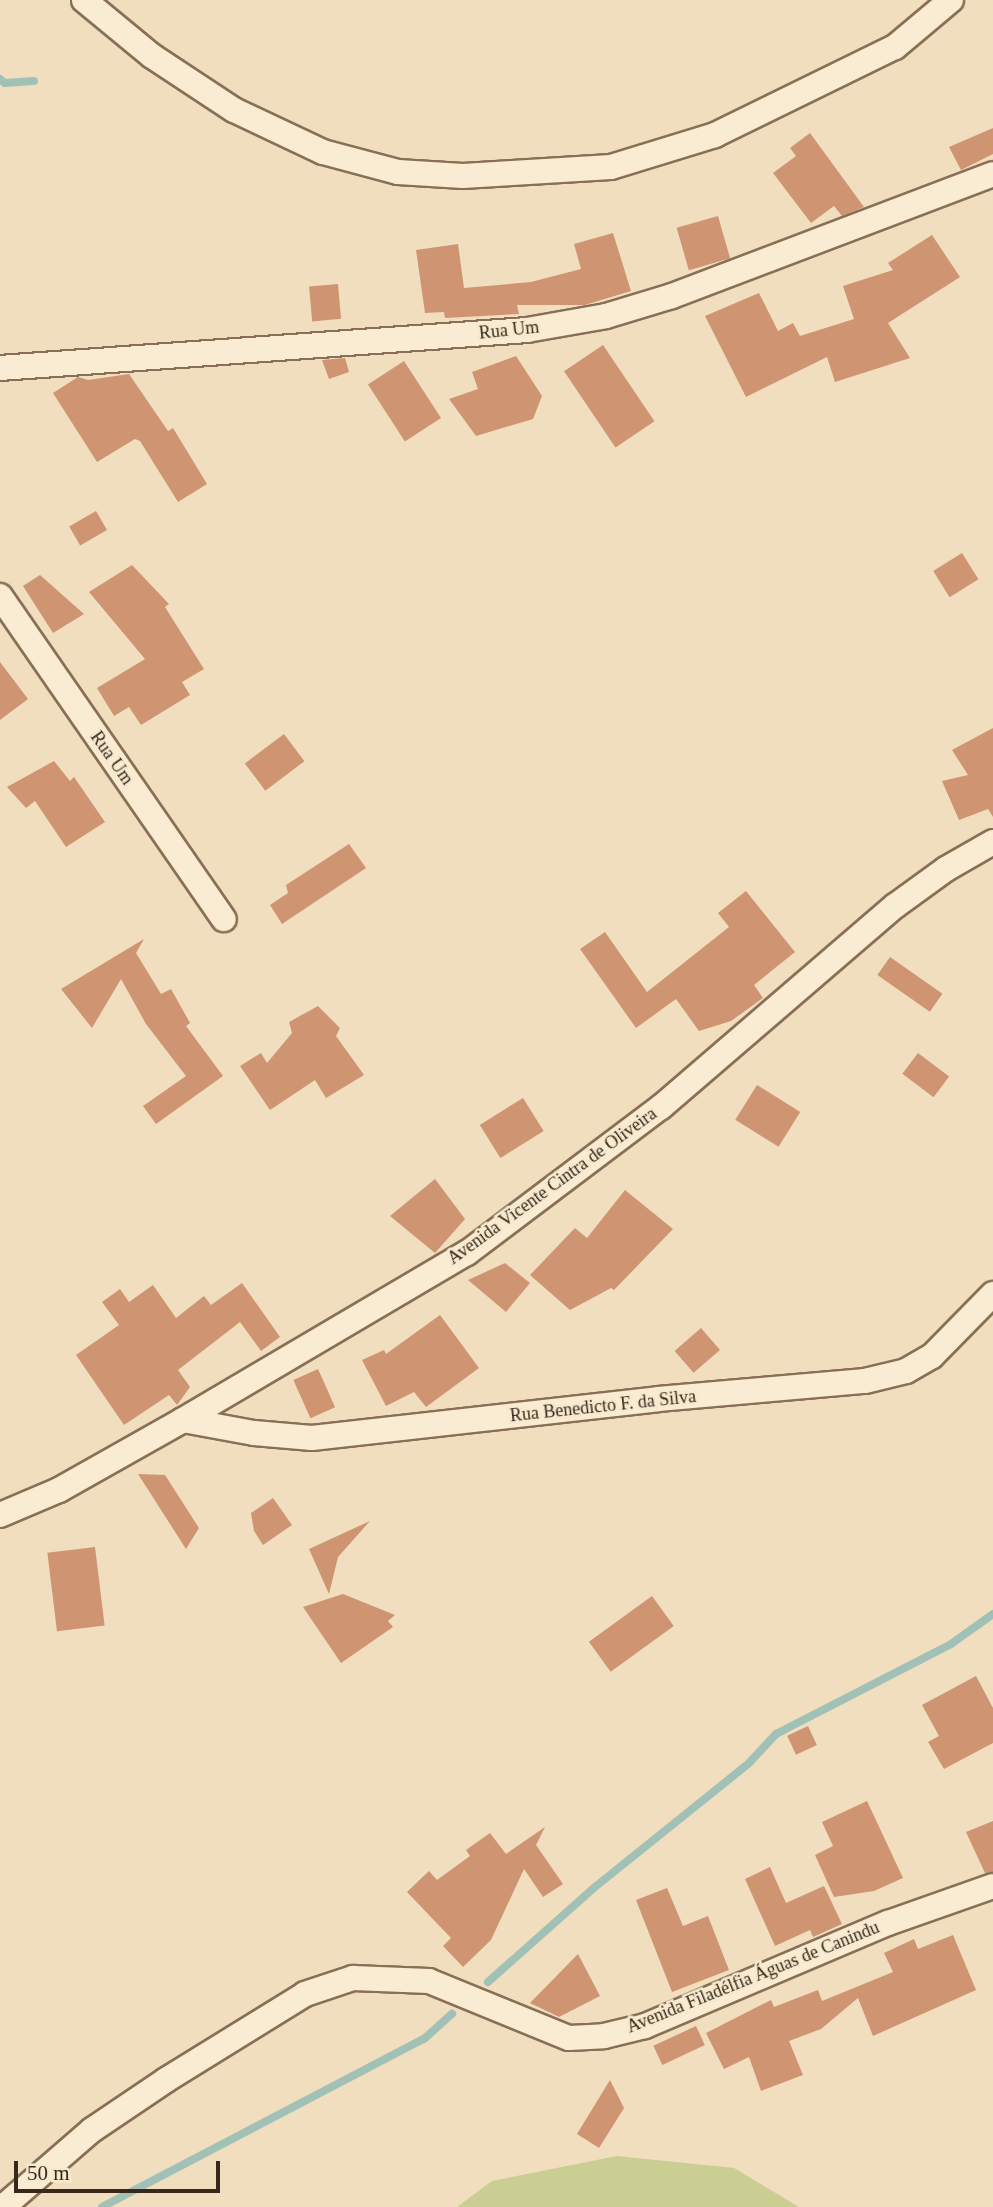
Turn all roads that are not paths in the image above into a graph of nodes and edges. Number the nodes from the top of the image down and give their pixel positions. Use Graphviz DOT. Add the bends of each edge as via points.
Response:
graph roads {
  1 [pos="83,0"];
  2 [pos="951,0"];
  3 [pos="993,174"];
  4 [pos="0,368"];
  5 [pos="0,596"];
  6 [pos="993,842"];
  7 [pos="224,919"];
  8 [pos="993,1294"];
  9 [pos="183,1420"];
  10 [pos="0,1515"];
  11 [pos="993,1886"];
  12 [pos="3,2207"];
  1 -- 2 [label="street" via="152,56 234,110 323,152 398,172 463,176 611,167 715,135 895,47"];
  3 -- 4 [label="street, Rua Um" via="672,296 606,316 527,330"];
  5 -- 7 [label="street, Rua Um"];
  6 -- 9 [label="street, Avenida Vicente Cintra de Oliveira" via="894,906 661,1107 467,1253"];
  8 -- 9 [label="street, Rua Benedicto F. da Silva" via="932,1356 906,1371 865,1381 312,1438"];
  9 -- 10 [label="street, Avenida Vicente Cintra de Oliveira" via="59,1490"];
  11 -- 12 [label="street, Avenida Filadélfia Águas de Canindu" via="888,1923 645,2026 604,2036 569,2039 429,1981 353,1978 305,1994 166,2080 92,2130"];
}
